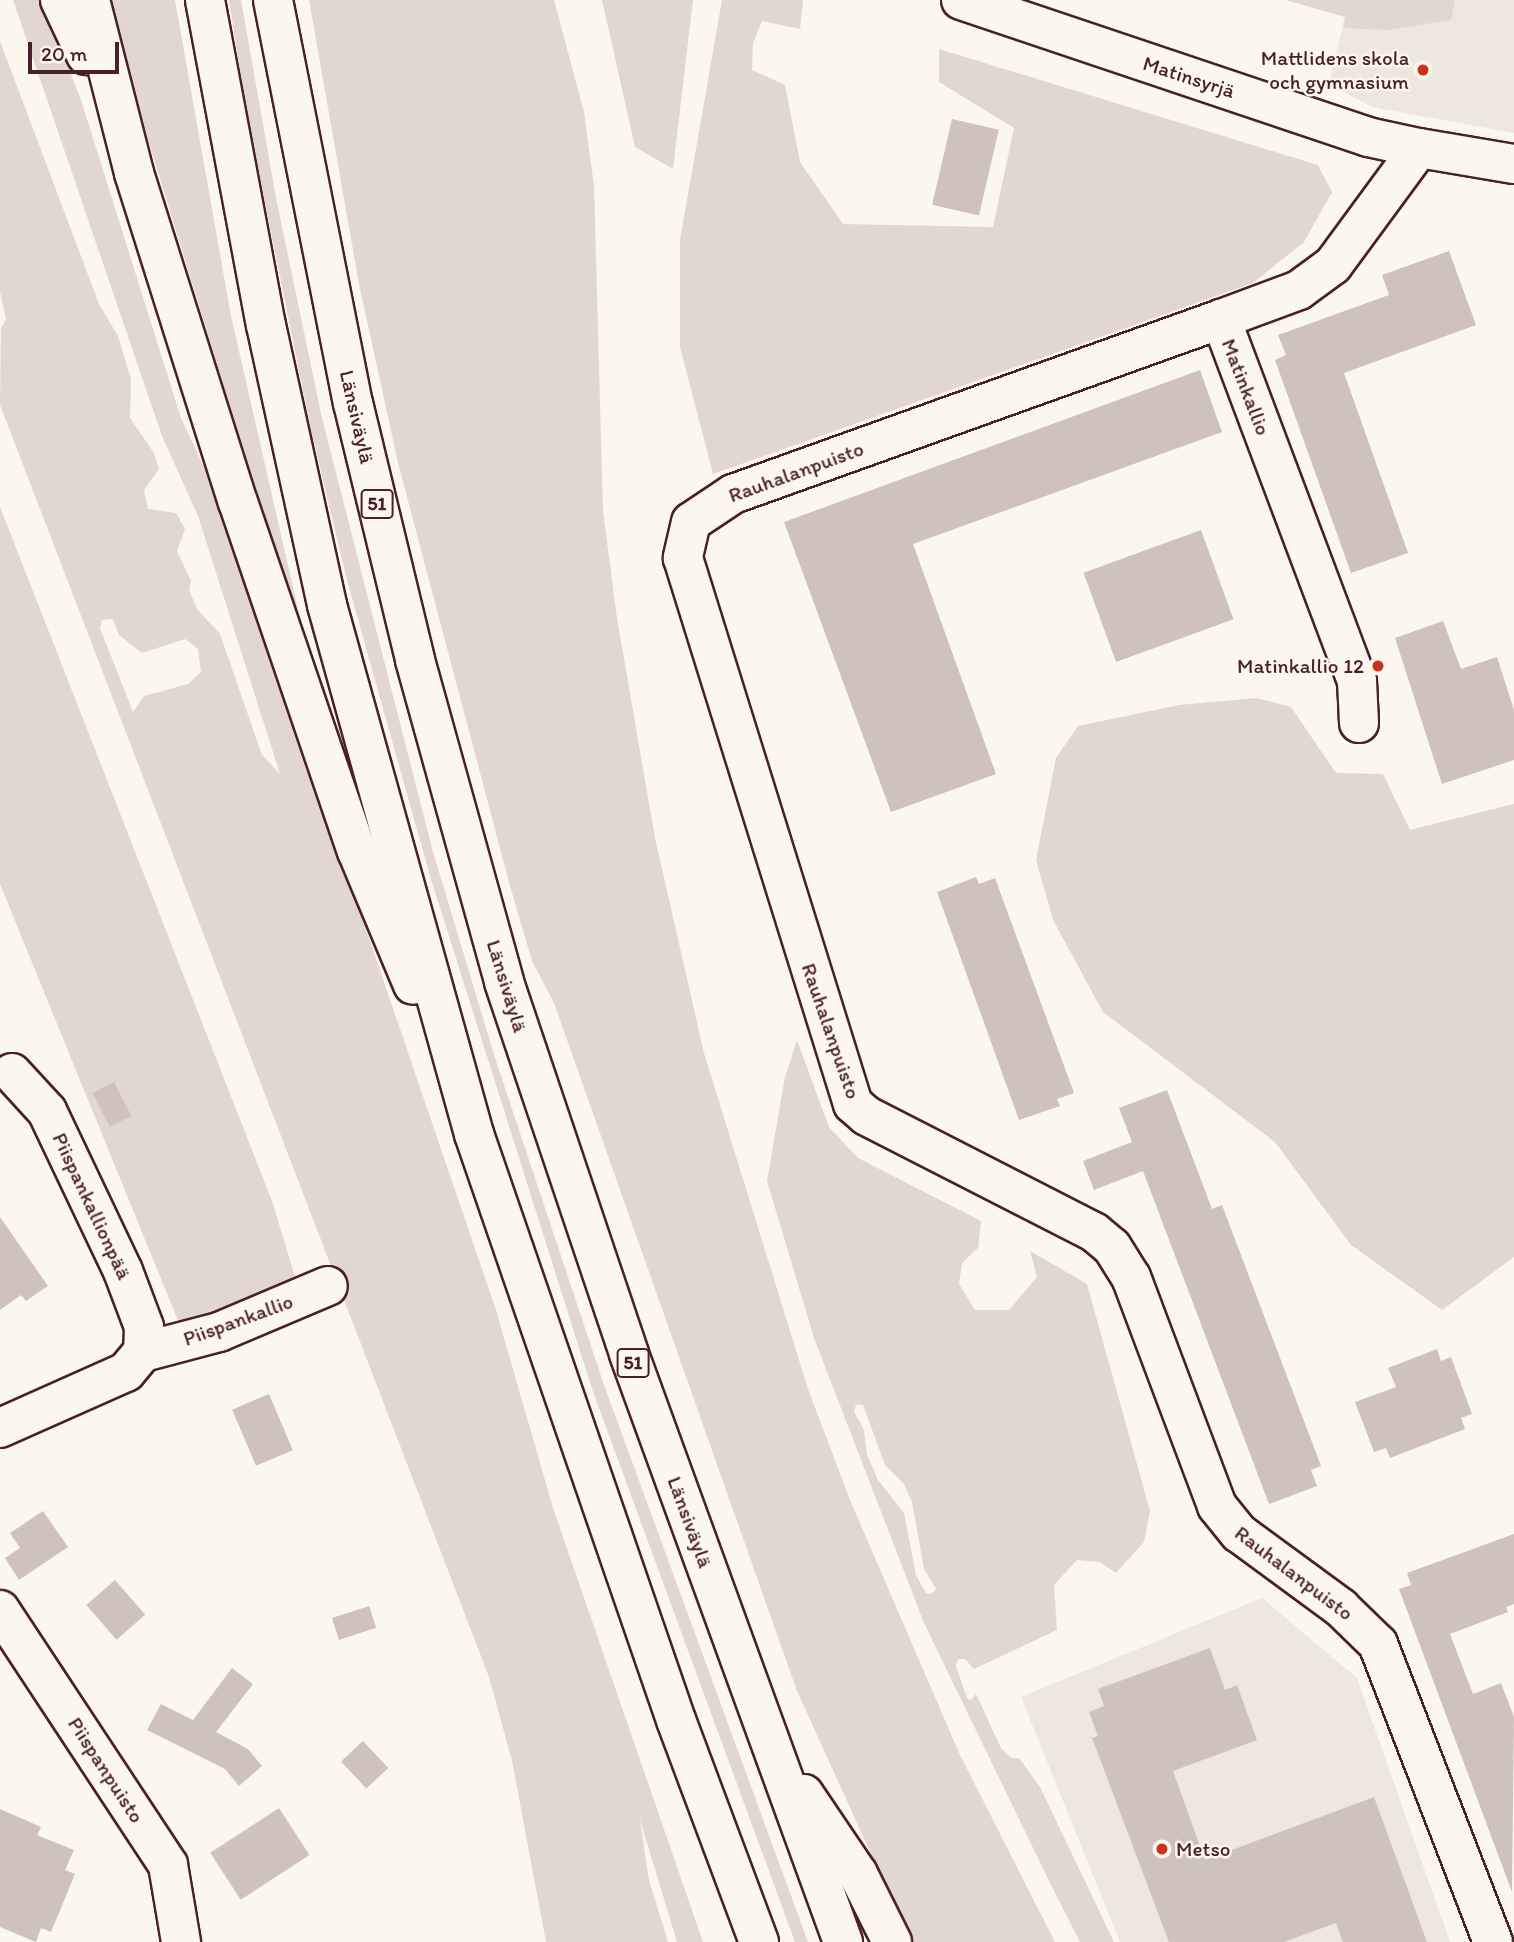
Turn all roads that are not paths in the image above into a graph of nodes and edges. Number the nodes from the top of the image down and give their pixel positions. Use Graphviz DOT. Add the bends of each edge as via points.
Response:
graph roads {
  1 [pos="60,0"];
  2 [pos="90,0"];
  3 [pos="205,0"];
  4 [pos="273,0"];
  5 [pos="961,0"];
  6 [pos="1419,148"];
  7 [pos="1514,164"];
  8 [pos="134,173"];
  9 [pos="1221,319"];
  10 [pos="1359,723"];
  11 [pos="12,1073"];
  12 [pos="474,1134"];
  13 [pos="328,1286"];
  14 [pos="143,1352"];
  15 [pos="0,1428"];
  16 [pos="0,1610"];
  17 [pos="676,1720"];
  18 [pos="769,1741"];
  19 [pos="181,1942"];
  20 [pos="734,1942"];
  21 [pos="760,1942"];
  22 [pos="844,1942"];
  23 [pos="892,1942"];
  24 [pos="1493,1942"];
  1 -- 8 [label="main road"];
  2 -- 8 [label="main road"];
  3 -- 12 [label="main road" via="266,325 327,606"];
  4 -- 18 [label="main road, Länsiväylä / 51" via="353,403 415,660 504,982 629,1354"];
  5 -- 6 [label="main road, Matinsyrjä" via="1368,136"];
  6 -- 7 [label="main road"];
  6 -- 9 [label="main road, Matinkallio" via="1332,265 1299,290"];
  8 -- 12 [label="main road" via="238,502 357,851"];
  9 -- 10 [label="main road, Matinkallio" via="1357,681"];
  9 -- 24 [label="main road, Rauhalanpuisto" via="733,494 691,522 683,558 853,1104 867,1116 1094,1232 1112,1247 1131,1277 1217,1506 1239,1533 1341,1608 1378,1644"];
  11 -- 14 [label="main road, Piispankallionpää" via="47,1111 127,1279 144,1326"];
  12 -- 17 [label="main road"];
  13 -- 14 [label="main road, Piispankallio" via="219,1332"];
  14 -- 15 [label="main road, Piispankallio" via="126,1372"];
  16 -- 19 [label="main road, Piispanpuisto" via="169,1865"];
  17 -- 20 [label="main road"];
  17 -- 21 [label="main road"];
  18 -- 22 [label="main road, Länsiväylä / 51"];
  18 -- 23 [label="main road, 51" via="858,1874"];
}
